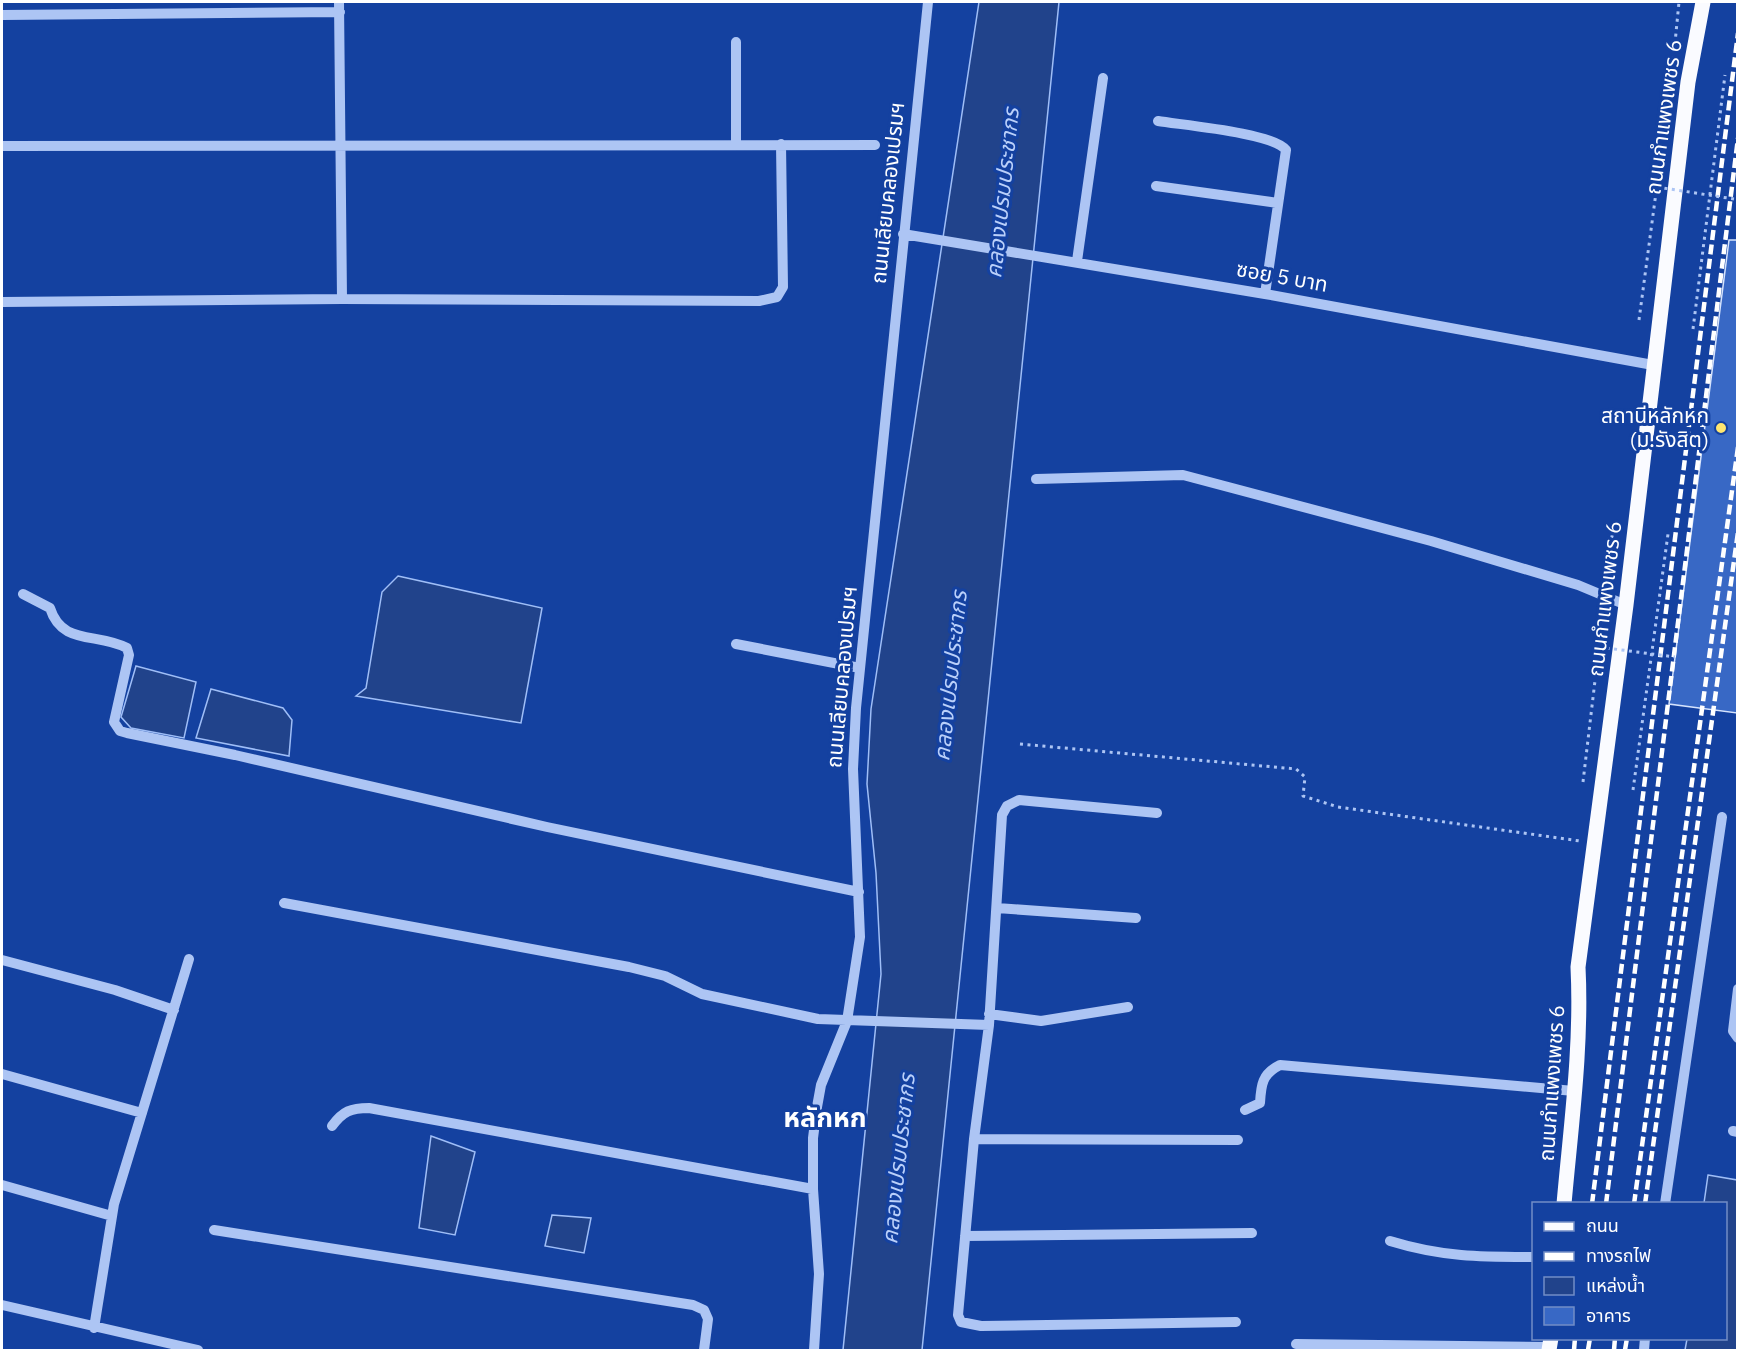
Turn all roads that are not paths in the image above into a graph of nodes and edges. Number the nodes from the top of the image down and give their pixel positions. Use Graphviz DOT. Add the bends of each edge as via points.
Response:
graph roads {
  1 [pos="928,2"];
  2 [pos="1703,2"];
  3 [pos="340,7"];
  4 [pos="2,15"];
  5 [pos="736,42"];
  6 [pos="1103,78"];
  7 [pos="1158,121"];
  8 [pos="342,144"];
  9 [pos="781,144"];
  10 [pos="736,145"];
  11 [pos="875,145"];
  12 [pos="2,146"];
  13 [pos="1156,186"];
  14 [pos="1278,202"];
  15 [pos="903,234"];
  16 [pos="1077,261"];
  17 [pos="1265,294"];
  18 [pos="342,299"];
  19 [pos="2,302"];
  20 [pos="1653,365"];
  21 [pos="1036,479"];
  22 [pos="23,594"];
  23 [pos="1626,605"];
  24 [pos="736,644"];
  25 [pos="860,668"];
  26 [pos="1157,813"];
  27 [pos="1722,817"];
  28 [pos="859,892"];
  29 [pos="284,903"];
  30 [pos="997,908"];
  31 [pos="1136,918"];
  32 [pos="189,959"];
  33 [pos="2,960"];
  34 [pos="1737,988"];
  35 [pos="1128,1007"];
  36 [pos="174,1010"];
  37 [pos="989,1020"];
  38 [pos="847,1022"];
  39 [pos="1737,1038"];
  40 [pos="2,1074"];
  41 [pos="1575,1091"];
  42 [pos="1245,1110"];
  43 [pos="142,1113"];
  44 [pos="332,1126"];
  45 [pos="974,1139"];
  46 [pos="1238,1140"];
  47 [pos="2,1185"];
  48 [pos="813,1189"];
  49 [pos="1564,1202"];
  50 [pos="1665,1202"];
  51 [pos="112,1216"];
  52 [pos="214,1230"];
  53 [pos="1252,1233"];
  54 [pos="965,1236"];
  55 [pos="1390,1241"];
  56 [pos="1532,1257"];
  57 [pos="2,1305"];
  58 [pos="1236,1322"];
  59 [pos="94,1328"];
  60 [pos="1296,1344"];
  61 [pos="1550,1345"];
  62 [pos="198,1350"];
  63 [pos="704,1350"];
  64 [pos="814,1350"];
  1 -- 15 [label="street, ถนนเลียบคลองเปรมฯ"];
  2 -- 20 [label="main road, ถนนกำแพงเพชร 6"];
  3 -- 4 [label="street"];
  3 -- 8 [label="street"];
  5 -- 10 [label="street"];
  6 -- 16 [label="street"];
  7 -- 14 [label="street" via="1262,137 1282,144 1286,150"];
  8 -- 10 [label="street"];
  8 -- 12 [label="street"];
  8 -- 18 [label="street"];
  9 -- 10 [label="street"];
  9 -- 11 [label="street"];
  9 -- 18 [label="street" via="783,287 777,297 759,301"];
  13 -- 14 [label="street"];
  14 -- 17 [label="street"];
  15 -- 16 [label="street, ซอย 5 บาท"];
  15 -- 25 [label="street, ถนนเลียบคลองเปรมฯ"];
  16 -- 17 [label="street, ซอย 5 บาท"];
  17 -- 20 [label="street, ซอย 5 บาท"];
  18 -- 19 [label="street"];
  20 -- 23 [label="main road, ถนนกำแพงเพชร 6"];
  21 -- 23 [label="street" via="1183,475 1510,565 1578,585"];
  22 -- 28 [label="street" via="50,608 55,622 69,633 127,648 129,655 114,722 120,731"];
  23 -- 41 [label="main road, ถนนกำแพงเพชร 6" via="1578,968"];
  24 -- 25 [label="street"];
  25 -- 28 [label="street, ถนนเลียบคลองเปรมฯ" via="853,769"];
  26 -- 30 [label="street" via="1019,800 1007,806 1002,815"];
  27 -- 50 [label="street"];
  28 -- 38 [label="street, ถนนเลียบคลองเปรมฯ" via="860,937"];
  29 -- 38 [label="street" via="629,967 666,976 702,994"];
  30 -- 31 [label="street"];
  30 -- 37 [label="street"];
  32 -- 36 [label="street"];
  33 -- 36 [label="street"];
  34 -- 39 [label="street" via="1733,1031"];
  35 -- 37 [label="street" via="1041,1021"];
  36 -- 43 [label="street"];
  37 -- 38 [label="street" via="977,1026 867,1019"];
  37 -- 45 [label="street"];
  38 -- 48 [label="street, ถนนเลียบคลองเปรมฯ" via="821,1085 813,1138"];
  40 -- 43 [label="street"];
  41 -- 42 [label="street" via="1280,1065 1266,1073 1260,1103"];
  41 -- 49 [label="main road, ถนนกำแพงเพชร 6"];
  43 -- 51 [label="street"];
  44 -- 48 [label="street" via="342,1113 369,1108"];
  45 -- 46 [label="street"];
  45 -- 54 [label="street"];
  47 -- 51 [label="street"];
  48 -- 64 [label="street, ถนนเลียบคลองเปรมฯ" via="819,1274"];
  51 -- 59 [label="street"];
  52 -- 63 [label="street" via="693,1305 704,1310 708,1320"];
  53 -- 54 [label="street"];
  54 -- 58 [label="street" via="958,1315 967,1325"];
  55 -- 56 [label="street" via="1463,1257"];
  57 -- 59 [label="street"];
  59 -- 62 [label="street"];
  60 -- 61 [label="street"];
}
